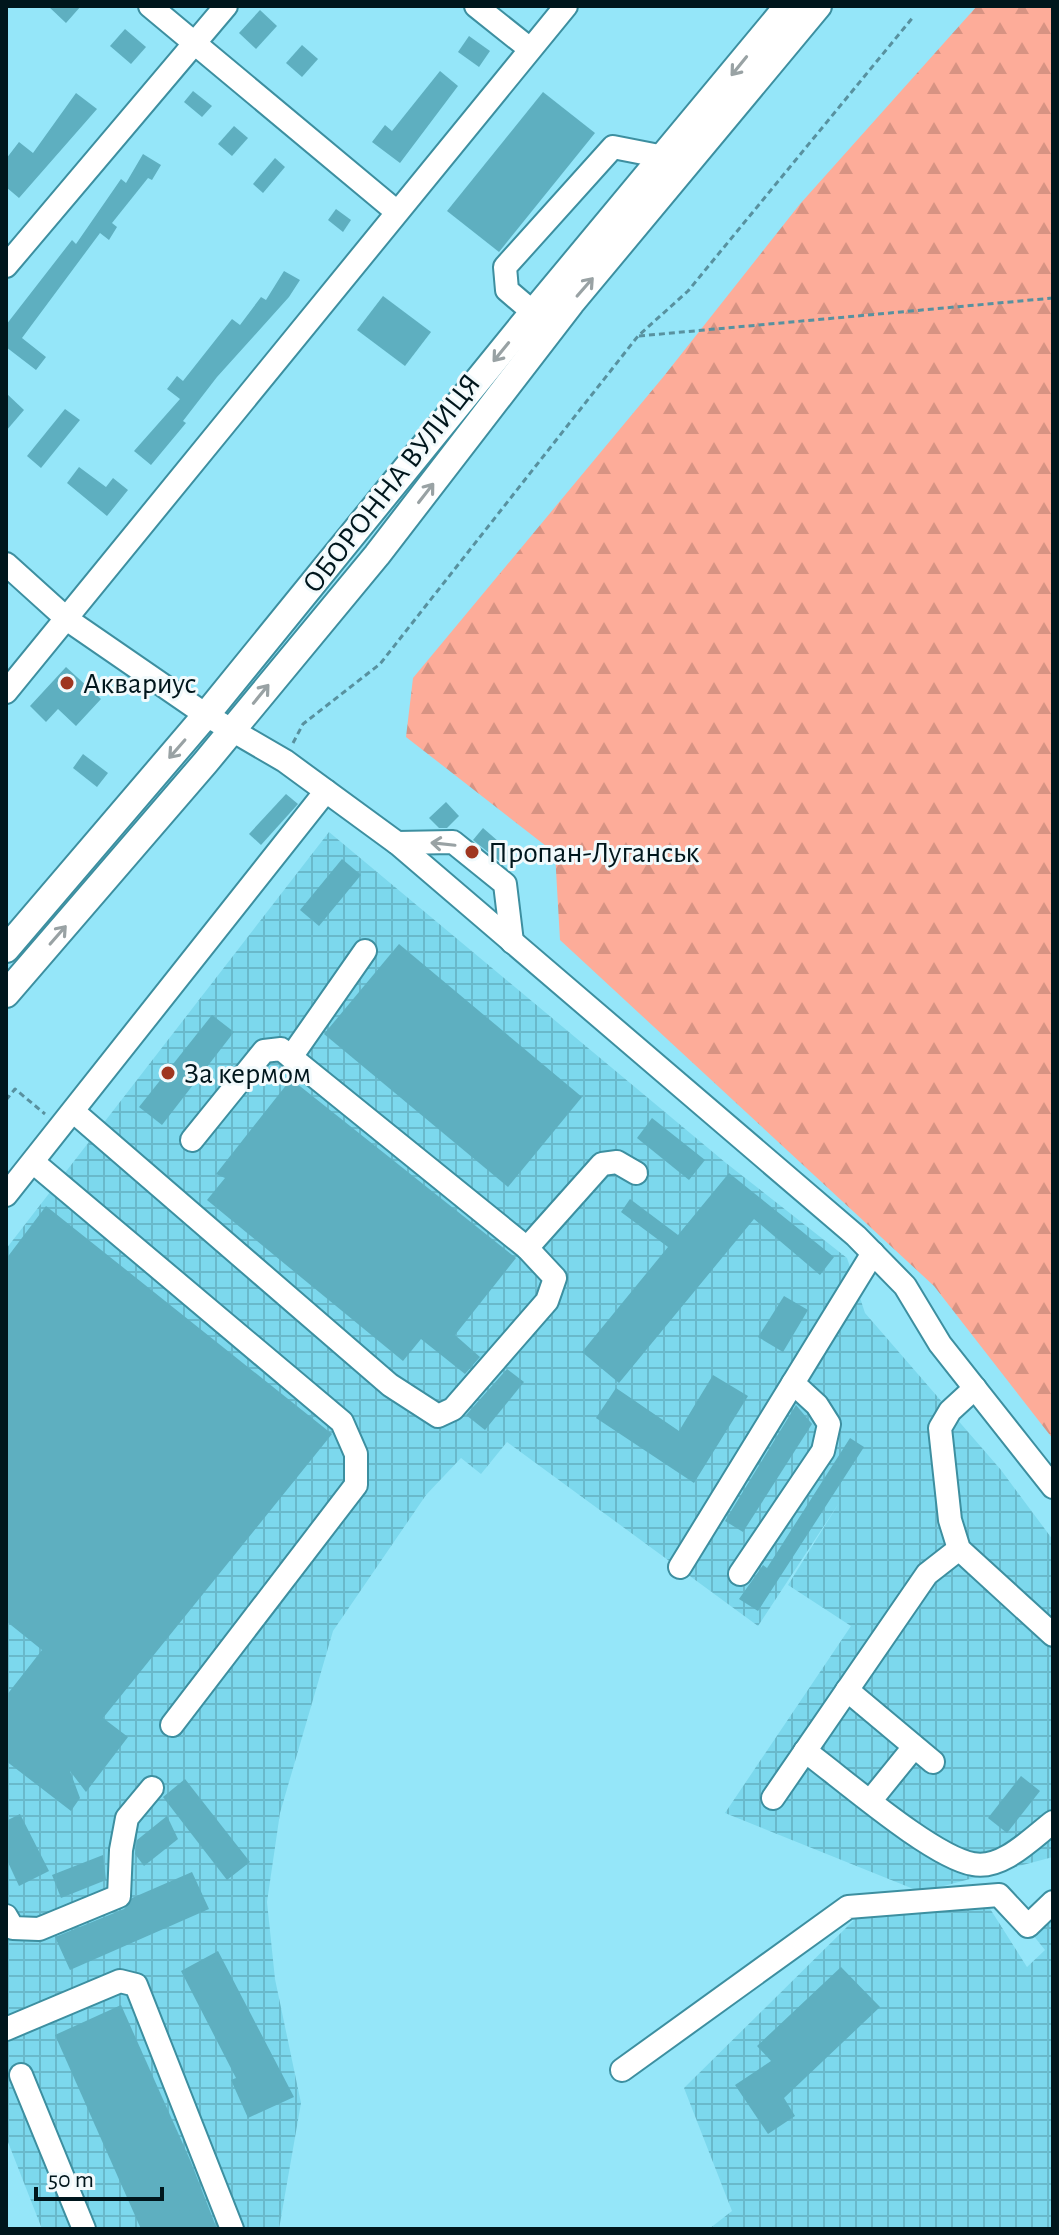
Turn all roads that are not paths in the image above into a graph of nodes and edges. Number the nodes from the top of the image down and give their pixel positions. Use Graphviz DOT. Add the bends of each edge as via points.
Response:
graph roads {
  1 [pos="150,6"];
  2 [pos="226,6"];
  3 [pos="476,6"];
  4 [pos="566,6"];
  5 [pos="788,6"];
  6 [pos="818,6"];
  7 [pos="196,41"];
  8 [pos="530,49"];
  9 [pos="664,157"];
  10 [pos="397,212"];
  11 [pos="6,266"];
  12 [pos="534,313"];
  13 [pos="6,564"];
  14 [pos="68,620"];
  15 [pos="6,692"];
  16 [pos="206,715"];
  17 [pos="233,728"];
  18 [pos="326,791"];
  19 [pos="397,843"];
  20 [pos="512,942"];
  21 [pos="6,949"];
  22 [pos="365,951"];
  23 [pos="6,994"];
  24 [pos="291,1057"];
  25 [pos="68,1119"];
  26 [pos="192,1140"];
  27 [pos="33,1162"];
  28 [pos="636,1173"];
  29 [pos="6,1195"];
  30 [pos="527,1248"];
  31 [pos="873,1253"];
  32 [pos="793,1383"];
  33 [pos="975,1388"];
  34 [pos="1053,1487"];
  35 [pos="959,1549"];
  36 [pos="680,1567"];
  37 [pos="740,1574"];
  38 [pos="1053,1635"];
  39 [pos="847,1690"];
  40 [pos="172,1725"];
  41 [pos="914,1747"];
  42 [pos="805,1751"];
  43 [pos="933,1762"];
  44 [pos="152,1788"];
  45 [pos="773,1798"];
  46 [pos="871,1800"];
  47 [pos="1053,1822"];
  48 [pos="1053,1902"];
  49 [pos="6,1916"];
  50 [pos="6,2029"];
  51 [pos="622,2070"];
  52 [pos="21,2075"];
  53 [pos="84,2229"];
  54 [pos="232,2229"];
  1 -- 7 [label="street"];
  2 -- 7 [label="street"];
  3 -- 8 [label="street"];
  4 -- 8 [label="street"];
  5 -- 9 [label="main road, ОБОРОННА ВУЛИЦЯ, one-way"];
  17 -- 6 [label="main road, ОБОРОННА ВУЛИЦЯ, one-way" via="377,555 571,303"];
  7 -- 10 [label="street"];
  7 -- 11 [label="street"];
  8 -- 10 [label="street"];
  9 -- 12 [label="main road, ОБОРОННА ВУЛИЦЯ"];
  9 -- 12 [label="street" via="613,147 505,267 507,290"];
  10 -- 14 [label="street"];
  12 -- 16 [label="main road, ОБОРОННА ВУЛИЦЯ, one-way"];
  13 -- 14 [label="street"];
  14 -- 15 [label="street"];
  14 -- 16 [label="street"];
  16 -- 17 [label="street"];
  16 -- 21 [label="main road, ОБОРОННА ВУЛИЦЯ, one-way"];
  17 -- 18 [label="street"];
  23 -- 17 [label="main road, ОБОРОННА ВУЛИЦЯ, one-way"];
  18 -- 19 [label="street"];
  18 -- 25 [label="street"];
  19 -- 20 [label="street"];
  20 -- 19 [label="street, one-way" via="505,884 453,842"];
  20 -- 31 [label="street"];
  22 -- 24 [label="street"];
  24 -- 26 [label="street" via="281,1049 264,1051"];
  24 -- 30 [label="street"];
  25 -- 27 [label="street"];
  25 -- 30 [label="street" via="390,1385 438,1416 453,1409 547,1301 555,1278"];
  27 -- 29 [label="street"];
  27 -- 40 [label="street" via="342,1422 356,1454 356,1485"];
  28 -- 30 [label="street" via="617,1162 602,1164"];
  31 -- 32 [label="street"];
  31 -- 33 [label="street" via="905,1286"];
  32 -- 36 [label="street"];
  32 -- 37 [label="street" via="829,1424 823,1451"];
  33 -- 34 [label="street"];
  33 -- 35 [label="street" via="940,1428 950,1520"];
  35 -- 38 [label="street"];
  35 -- 39 [label="street" via="927,1574"];
  39 -- 41 [label="street"];
  39 -- 42 [label="street"];
  41 -- 43 [label="street"];
  41 -- 46 [label="street"];
  42 -- 45 [label="street"];
  42 -- 46 [label="street"];
  44 -- 49 [label="street" via="127,1818 119,1896 39,1929 13,1928"];
  46 -- 47 [label="street" via="928,1843 974,1865 1006,1857"];
  48 -- 51 [label="street" via="1028,1926 999,1895 848,1907"];
  50 -- 54 [label="street" via="120,1981 136,1985"];
  52 -- 53 [label="street"];
}
